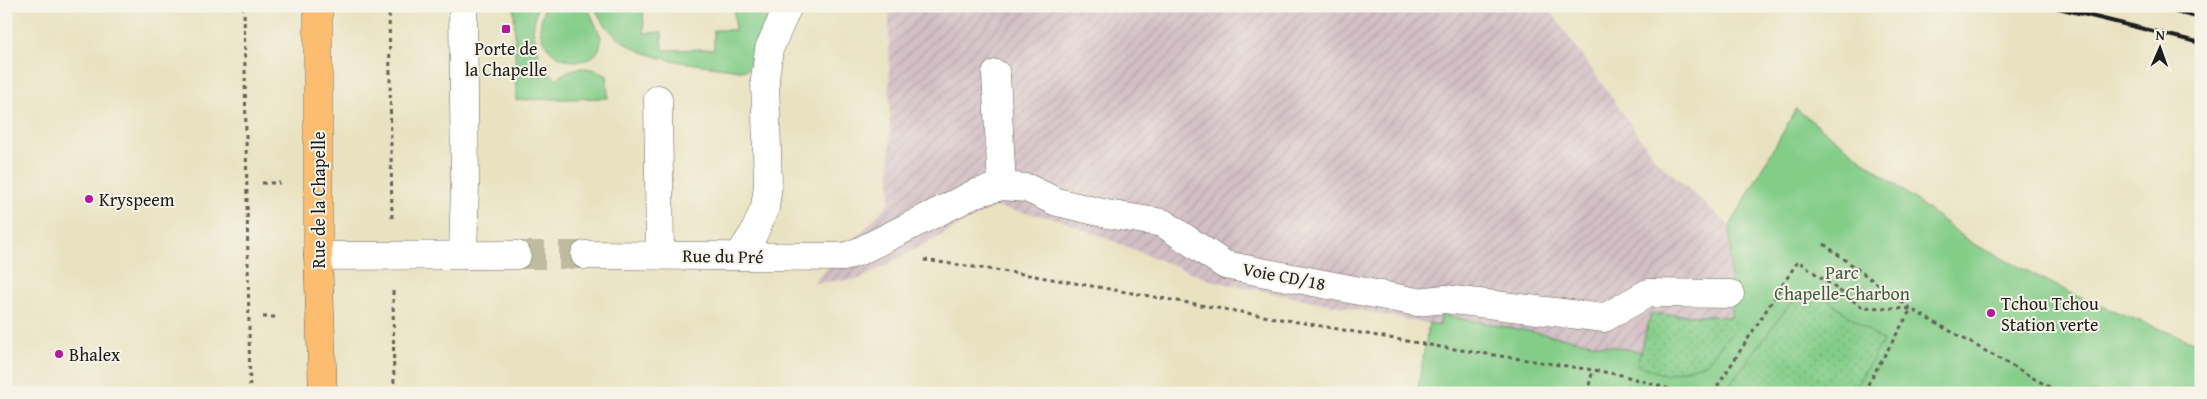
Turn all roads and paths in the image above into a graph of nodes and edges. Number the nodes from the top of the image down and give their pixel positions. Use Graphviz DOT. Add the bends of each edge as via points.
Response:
graph roads {
  1 [pos="244,6"];
  2 [pos="318,6"];
  3 [pos="389,6"];
  4 [pos="463,6"];
  5 [pos="788,6"];
  6 [pos="996,74"];
  7 [pos="658,99"];
  8 [pos="262,183"];
  9 [pos="280,183"];
  10 [pos="1002,186"];
  11 [pos="391,204"];
  12 [pos="1824,244"];
  13 [pos="860,251"];
  14 [pos="463,255"];
  15 [pos="518,255"];
  16 [pos="585,255"];
  17 [pos="660,255"];
  18 [pos="318,256"];
  19 [pos="739,256"];
  20 [pos="921,260"];
  21 [pos="393,288"];
  22 [pos="1730,294"];
  23 [pos="1911,309"];
  24 [pos="263,317"];
  25 [pos="279,317"];
  26 [pos="1593,370"];
  27 [pos="250,393"];
  28 [pos="323,393"];
  29 [pos="394,393"];
  30 [pos="1588,393"];
  31 [pos="1684,393"];
  32 [pos="1713,393"];
  33 [pos="1863,393"];
  34 [pos="2060,393"];
  1 -- 27 [label="path"];
  2 -- 18 [label="main road, Rue de la Chapelle"];
  3 -- 11 [label="path"];
  4 -- 14 [label="street"];
  5 -- 19 [label="street" via="769,49 765,79 768,185 765,208"];
  6 -- 10 [label="street"];
  7 -- 17 [label="street"];
  8 -- 9 [label="path"];
  10 -- 13 [label="street, Voie CD/18" via="976,193"];
  10 -- 22 [label="street, Voie CD/18" via="1026,188 1057,202 1107,214 1163,223 1225,265 1417,302 1445,299 1604,318 1648,293"];
  12 -- 23 [label="path"];
  13 -- 19 [label="street, Rue du Pré" via="844,257"];
  14 -- 15 [label="street"];
  14 -- 18 [label="street"];
  16 -- 17 [label="street, Rue du Pré"];
  17 -- 19 [label="street, Rue du Pré"];
  18 -- 28 [label="main road, Rue de la Chapelle"];
  20 -- 26 [label="path" via="1023,274 1441,347"];
  21 -- 29 [label="path"];
  23 -- 32 [label="path" via="1862,307 1798,261"];
  23 -- 33 [label="path"];
  23 -- 34 [label="path"];
  24 -- 25 [label="path"];
  26 -- 30 [label="path"];
  26 -- 31 [label="path"];
}
